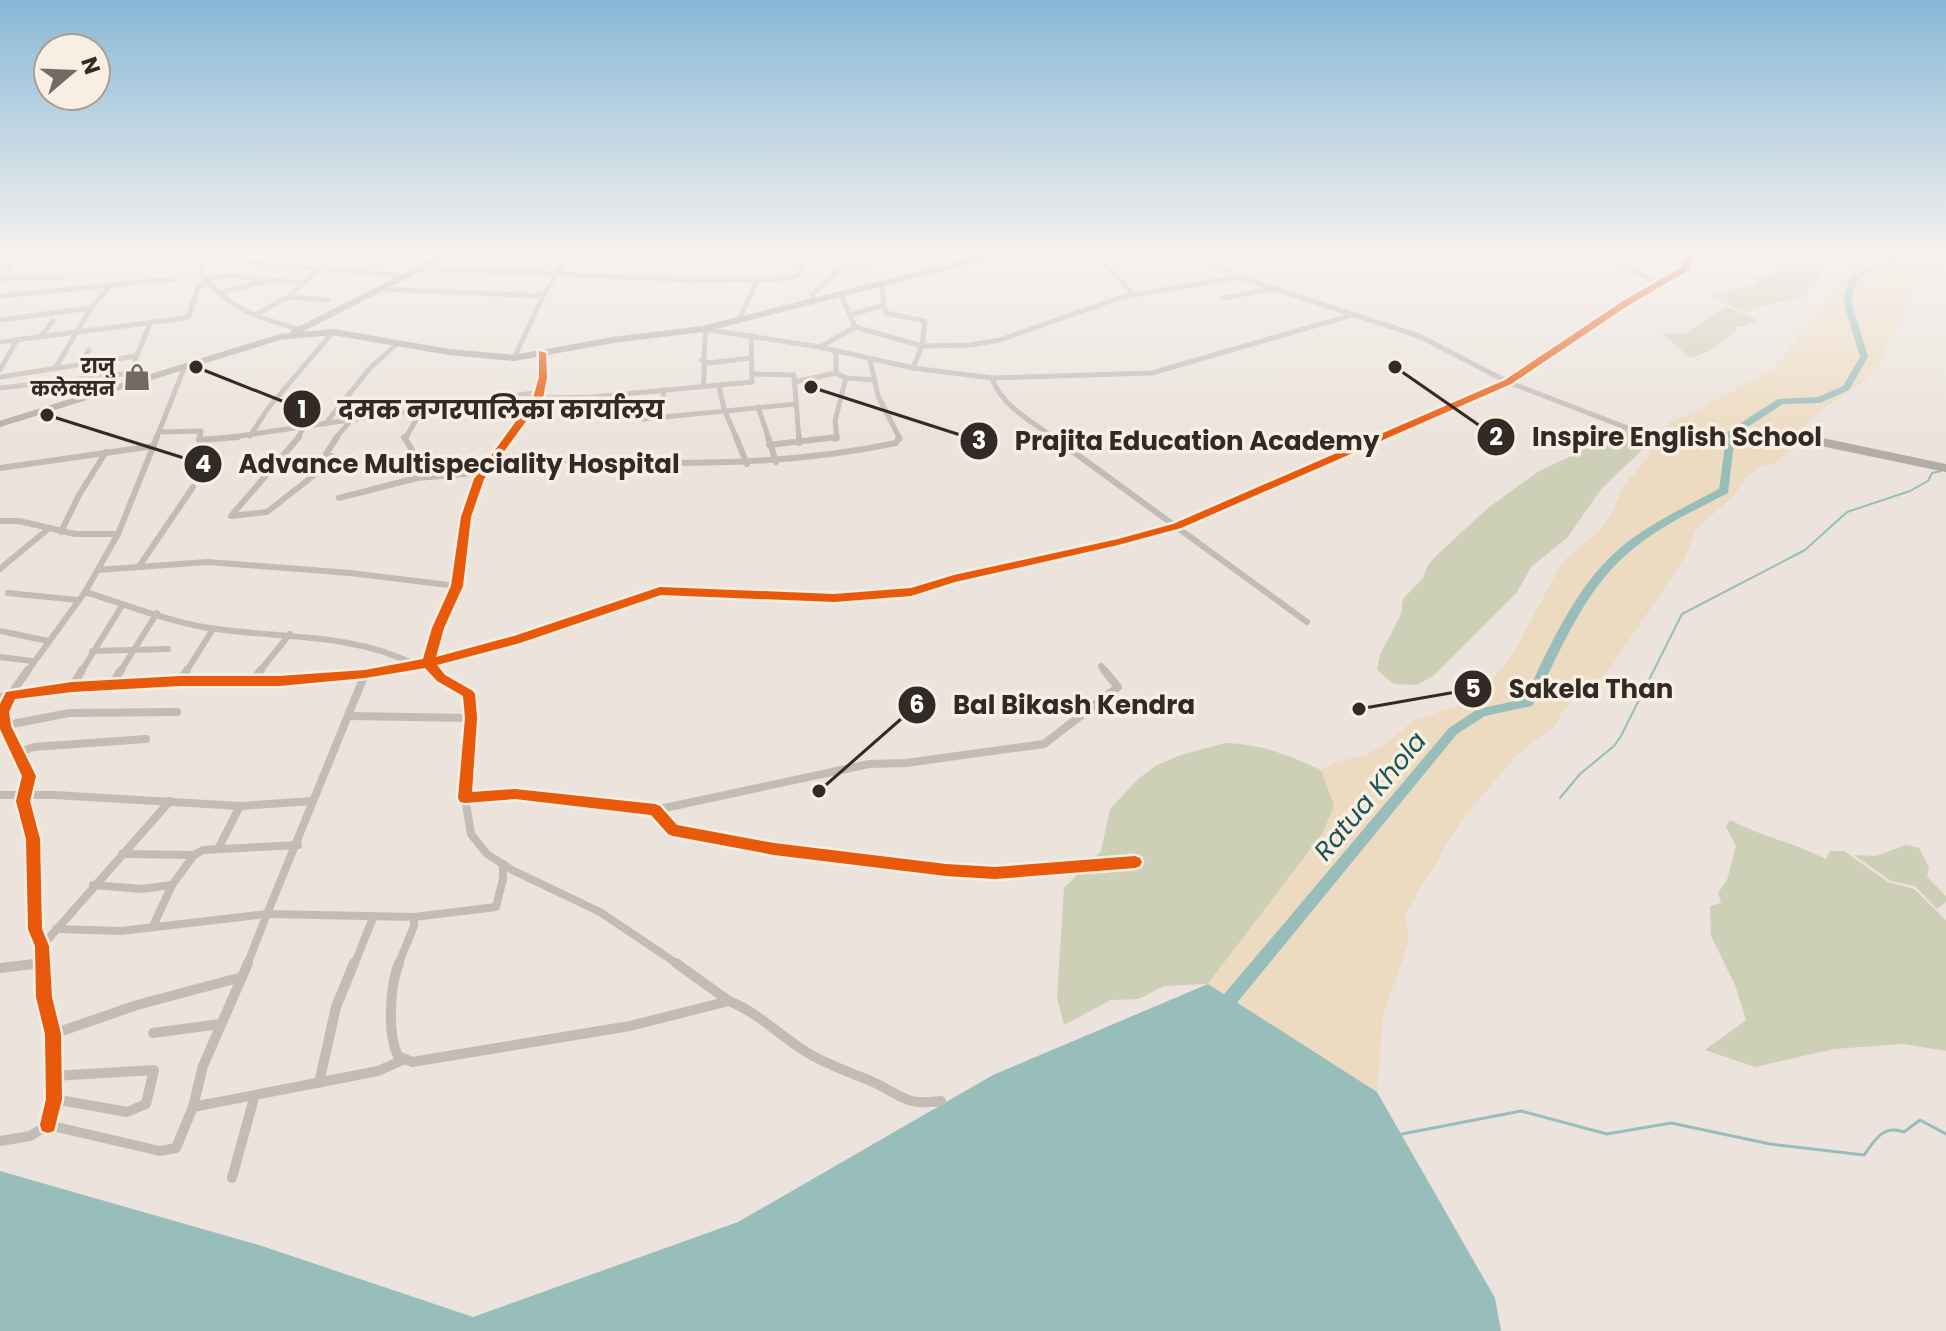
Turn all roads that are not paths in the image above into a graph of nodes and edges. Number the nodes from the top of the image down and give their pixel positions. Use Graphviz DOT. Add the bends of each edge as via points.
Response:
graph roads {
  1 [pos="37,315"];
  2 [pos="86,315"];
  3 [pos="189,315"];
  4 [pos="254,315"];
  5 [pos="328,315"];
  6 [pos="534,315"];
  7 [pos="740,315"];
  8 [pos="761,315"];
  9 [pos="850,315"];
  10 [pos="896,315"];
  11 [pos="1068,315"];
  12 [pos="1352,315"];
  13 [pos="1609,315"];
  14 [pos="0,320"];
  15 [pos="53,321"];
  16 [pos="738,321"];
  17 [pos="150,324"];
  18 [pos="855,327"];
  19 [pos="298,329"];
  20 [pos="703,329"];
  21 [pos="316,332"];
  22 [pos="333,332"];
  23 [pos="75,333"];
  24 [pos="751,335"];
  25 [pos="41,336"];
  26 [pos="286,337"];
  27 [pos="17,340"];
  28 [pos="0,342"];
  29 [pos="398,343"];
  30 [pos="922,346"];
  31 [pos="820,347"];
  32 [pos="89,350"];
  33 [pos="833,350"];
  34 [pos="542,353"];
  35 [pos="136,356"];
  36 [pos="514,358"];
  37 [pos="750,358"];
  38 [pos="702,360"];
  39 [pos="870,360"];
  40 [pos="80,363"];
  41 [pos="185,366"];
  42 [pos="56,367"];
  43 [pos="913,368"];
  44 [pos="0,370"];
  45 [pos="131,373"];
  46 [pos="836,373"];
  47 [pos="752,374"];
  48 [pos="0,377"];
  49 [pos="846,378"];
  50 [pos="992,378"];
  51 [pos="875,380"];
  52 [pos="133,382"];
  53 [pos="794,382"];
  54 [pos="1508,382"];
  55 [pos="703,386"];
  56 [pos="719,386"];
  57 [pos="0,388"];
  58 [pos="663,390"];
  59 [pos="539,395"];
  60 [pos="796,404"];
  61 [pos="758,407"];
  62 [pos="724,409"];
  63 [pos="422,411"];
  64 [pos="350,421"];
  65 [pos="0,424"];
  66 [pos="325,424"];
  67 [pos="304,427"];
  68 [pos="161,432"];
  69 [pos="1643,434"];
  70 [pos="250,436"];
  71 [pos="837,439"];
  72 [pos="1817,441"];
  73 [pos="799,443"];
  74 [pos="769,445"];
  75 [pos="154,446"];
  76 [pos="106,452"];
  77 [pos="838,456"];
  78 [pos="496,457"];
  79 [pos="776,462"];
  80 [pos="747,464"];
  81 [pos="1,468"];
  82 [pos="1946,468"];
  83 [pos="486,472"];
  84 [pos="417,478"];
  85 [pos="193,487"];
  86 [pos="339,498"];
  87 [pos="0,521"];
  88 [pos="1177,526"];
  89 [pos="47,530"];
  90 [pos="61,532"];
  91 [pos="118,534"];
  92 [pos="140,565"];
  93 [pos="0,569"];
  94 [pos="98,570"];
  95 [pos="457,586"];
  96 [pos="85,592"];
  97 [pos="8,593"];
  98 [pos="78,600"];
  99 [pos="123,604"];
  100 [pos="157,613"];
  101 [pos="1307,622"];
  102 [pos="213,629"];
  103 [pos="0,631"];
  104 [pos="290,634"];
  105 [pos="48,641"];
  106 [pos="133,649"];
  107 [pos="168,649"];
  108 [pos="92,651"];
  109 [pos="0,657"];
  110 [pos="32,661"];
  111 [pos="428,663"];
  112 [pos="417,665"];
  113 [pos="1101,666"];
  114 [pos="365,674"];
  115 [pos="254,679"];
  116 [pos="180,681"];
  117 [pos="112,684"];
  118 [pos="72,687"];
  119 [pos="5,696"];
  120 [pos="177,712"];
  121 [pos="348,716"];
  122 [pos="471,718"];
  123 [pos="2,726"];
  124 [pos="146,739"];
  125 [pos="16,753"];
  126 [pos="24,794"];
  127 [pos="2,797"];
  128 [pos="465,798"];
  129 [pos="170,801"];
  130 [pos="313,801"];
  131 [pos="240,806"];
  132 [pos="655,810"];
  133 [pos="298,845"];
  134 [pos="218,849"];
  135 [pos="122,854"];
  136 [pos="194,855"];
  137 [pos="1135,862"];
  138 [pos="503,864"];
  139 [pos="93,885"];
  140 [pos="172,885"];
  141 [pos="267,914"];
  142 [pos="414,917"];
  143 [pos="373,918"];
  144 [pos="153,926"];
  145 [pos="56,929"];
  146 [pos="42,946"];
  147 [pos="42,963"];
  148 [pos="0,968"];
  149 [pos="242,977"];
  150 [pos="729,1001"];
  151 [pos="220,1024"];
  152 [pos="153,1033"];
  153 [pos="53,1034"];
  154 [pos="405,1059"];
  155 [pos="54,1076"];
  156 [pos="319,1083"];
  157 [pos="254,1098"];
  158 [pos="54,1099"];
  159 [pos="941,1101"];
  160 [pos="193,1107"];
  161 [pos="48,1125"];
  162 [pos="0,1141"];
  163 [pos="232,1178"];
  1 -- 14 [label="street"];
  2 -- 23 [label="street"];
  3 -- 17 [label="street"];
  4 -- 19 [label="street"];
  5 -- 19 [label="street"];
  6 -- 36 [label="street"];
  7 -- 16 [label="street"];
  8 -- 16 [label="street"];
  9 -- 18 [label="street"];
  10 -- 30 [label="street" via="925,321"];
  11 -- 30 [label="street" via="1000,340"];
  12 -- 50 [label="street" via="1152,373"];
  12 -- 54 [label="street" via="1419,336"];
  13 -- 54 [label="street"];
  15 -- 25 [label="street"];
  16 -- 20 [label="street"];
  17 -- 23 [label="street"];
  17 -- 35 [label="street"];
  18 -- 30 [label="street"];
  18 -- 31 [label="street"];
  19 -- 21 [label="street"];
  19 -- 26 [label="street"];
  20 -- 24 [label="street"];
  20 -- 34 [label="street"];
  20 -- 38 [label="street"];
  21 -- 22 [label="street"];
  21 -- 26 [label="street"];
  22 -- 29 [label="street"];
  22 -- 70 [label="street"];
  23 -- 25 [label="street"];
  23 -- 42 [label="street"];
  24 -- 31 [label="street"];
  24 -- 37 [label="street"];
  25 -- 27 [label="street"];
  26 -- 41 [label="street"];
  27 -- 28 [label="street"];
  27 -- 44 [label="street"];
  29 -- 36 [label="street"];
  29 -- 66 [label="street" via="370,368"];
  30 -- 43 [label="street"];
  31 -- 33 [label="street"];
  32 -- 40 [label="street"];
  33 -- 39 [label="street"];
  33 -- 46 [label="street"];
  34 -- 36 [label="street"];
  34 -- 59 [label="street"];
  35 -- 40 [label="street"];
  35 -- 45 [label="street"];
  37 -- 38 [label="street"];
  37 -- 47 [label="street"];
  38 -- 55 [label="street"];
  39 -- 43 [label="street"];
  39 -- 51 [label="street"];
  40 -- 42 [label="street"];
  41 -- 52 [label="street"];
  41 -- 68 [label="street"];
  42 -- 48 [label="street"];
  43 -- 50 [label="street"];
  45 -- 52 [label="street"];
  45 -- 57 [label="street"];
  46 -- 49 [label="street"];
  46 -- 53 [label="street"];
  47 -- 53 [label="street" via="792,374"];
  47 -- 56 [label="street" via="752,382"];
  49 -- 51 [label="street"];
  49 -- 71 [label="street" via="835,421"];
  50 -- 88 [label="street" via="1016,410"];
  51 -- 77 [label="street" via="900,440"];
  52 -- 65 [label="street"];
  53 -- 60 [label="street"];
  54 -- 69 [label="street"];
  54 -- 88 [label="street"];
  55 -- 56 [label="street"];
  55 -- 58 [label="street"];
  56 -- 62 [label="street"];
  58 -- 59 [label="street" via="592,397"];
  58 -- 62 [label="street" via="664,404 643,405 643,419"];
  59 -- 63 [label="street"];
  59 -- 78 [label="street"];
  60 -- 61 [label="street"];
  60 -- 73 [label="street"];
  61 -- 62 [label="street"];
  61 -- 74 [label="street"];
  62 -- 80 [label="street"];
  63 -- 64 [label="street"];
  63 -- 84 [label="street" via="404,438"];
  64 -- 66 [label="street"];
  64 -- 67 [label="street" via="327,449 326,454 336,458 303,487 267,512 231,516"];
  66 -- 67 [label="street"];
  67 -- 70 [label="street"];
  68 -- 70 [label="street" via="192,429 201,431 199,440 212,441"];
  68 -- 75 [label="street"];
  71 -- 73 [label="street"];
  71 -- 77 [label="street"];
  72 -- 82 [label="street"];
  73 -- 74 [label="street"];
  74 -- 79 [label="street"];
  75 -- 76 [label="street"];
  75 -- 91 [label="street"];
  76 -- 81 [label="street"];
  76 -- 90 [label="street"];
  77 -- 79 [label="street"];
  78 -- 80 [label="street" via="667,466"];
  78 -- 83 [label="street"];
  79 -- 80 [label="street"];
  83 -- 84 [label="street"];
  83 -- 95 [label="street" via="466,517"];
  84 -- 86 [label="street"];
  85 -- 92 [label="street"];
  87 -- 89 [label="street" via="20,519"];
  88 -- 101 [label="street"];
  88 -- 111 [label="street" via="911,592 834,598 660,591 516,640"];
  89 -- 90 [label="street"];
  89 -- 93 [label="street"];
  90 -- 91 [label="street"];
  91 -- 94 [label="street"];
  92 -- 94 [label="street"];
  92 -- 95 [label="street" via="207,562"];
  94 -- 96 [label="street"];
  95 -- 111 [label="street"];
  96 -- 98 [label="street"];
  96 -- 99 [label="street"];
  97 -- 98 [label="street"];
  98 -- 105 [label="street"];
  99 -- 100 [label="street"];
  99 -- 108 [label="street"];
  100 -- 102 [label="street"];
  100 -- 106 [label="street"];
  102 -- 104 [label="street"];
  102 -- 116 [label="street"];
  103 -- 105 [label="street"];
  104 -- 112 [label="street" via="386,650"];
  104 -- 115 [label="street"];
  105 -- 110 [label="street"];
  106 -- 107 [label="street"];
  106 -- 108 [label="street"];
  106 -- 117 [label="street"];
  108 -- 118 [label="street"];
  109 -- 110 [label="street"];
  110 -- 119 [label="street"];
  111 -- 112 [label="street"];
  111 -- 122 [label="street" via="441,678 469,694"];
  112 -- 114 [label="street"];
  113 -- 132 [label="street" via="1118,687 1044,744 869,764"];
  114 -- 115 [label="street"];
  114 -- 121 [label="street"];
  115 -- 116 [label="street"];
  116 -- 117 [label="street"];
  117 -- 118 [label="street"];
  118 -- 119 [label="street"];
  119 -- 123 [label="street"];
  120 -- 123 [label="street" via="69,713"];
  121 -- 122 [label="street"];
  121 -- 130 [label="street"];
  122 -- 128 [label="street"];
  123 -- 125 [label="street"];
  124 -- 125 [label="street" via="34,747"];
  125 -- 126 [label="street" via="29,776"];
  126 -- 127 [label="street"];
  126 -- 129 [label="street"];
  126 -- 146 [label="street" via="33,839 35,929"];
  128 -- 132 [label="street" via="515,794"];
  128 -- 138 [label="street" via="478,846"];
  129 -- 131 [label="street"];
  129 -- 135 [label="street"];
  130 -- 131 [label="street"];
  130 -- 133 [label="street"];
  131 -- 134 [label="street"];
  132 -- 137 [label="street" via="673,830 774,849 946,870 995,873"];
  133 -- 134 [label="street"];
  133 -- 141 [label="street"];
  134 -- 136 [label="street"];
  135 -- 136 [label="street"];
  135 -- 139 [label="street"];
  136 -- 140 [label="street"];
  138 -- 142 [label="street" via="496,907"];
  138 -- 150 [label="street" via="580,901"];
  139 -- 140 [label="street"];
  139 -- 145 [label="street"];
  140 -- 144 [label="street"];
  141 -- 143 [label="street"];
  141 -- 144 [label="street"];
  141 -- 149 [label="street"];
  142 -- 143 [label="street"];
  142 -- 154 [label="street" via="392,980 393,1046"];
  143 -- 156 [label="street" via="336,1007"];
  144 -- 145 [label="street" via="121,931"];
  145 -- 146 [label="street"];
  146 -- 147 [label="street"];
  147 -- 148 [label="street"];
  147 -- 153 [label="street"];
  149 -- 151 [label="street"];
  149 -- 153 [label="street"];
  150 -- 154 [label="street" via="572,1036"];
  150 -- 159 [label="street" via="842,1071 917,1104"];
  151 -- 152 [label="street"];
  151 -- 160 [label="street"];
  153 -- 155 [label="street"];
  154 -- 156 [label="street" via="378,1071"];
  155 -- 158 [label="street"];
  155 -- 158 [label="street" via="154,1070 146,1104 136,1110"];
  156 -- 157 [label="street"];
  157 -- 160 [label="street"];
  157 -- 163 [label="street"];
  158 -- 161 [label="street"];
  160 -- 161 [label="street" via="176,1148 160,1151"];
  161 -- 162 [label="street" via="30,1136"];
}
